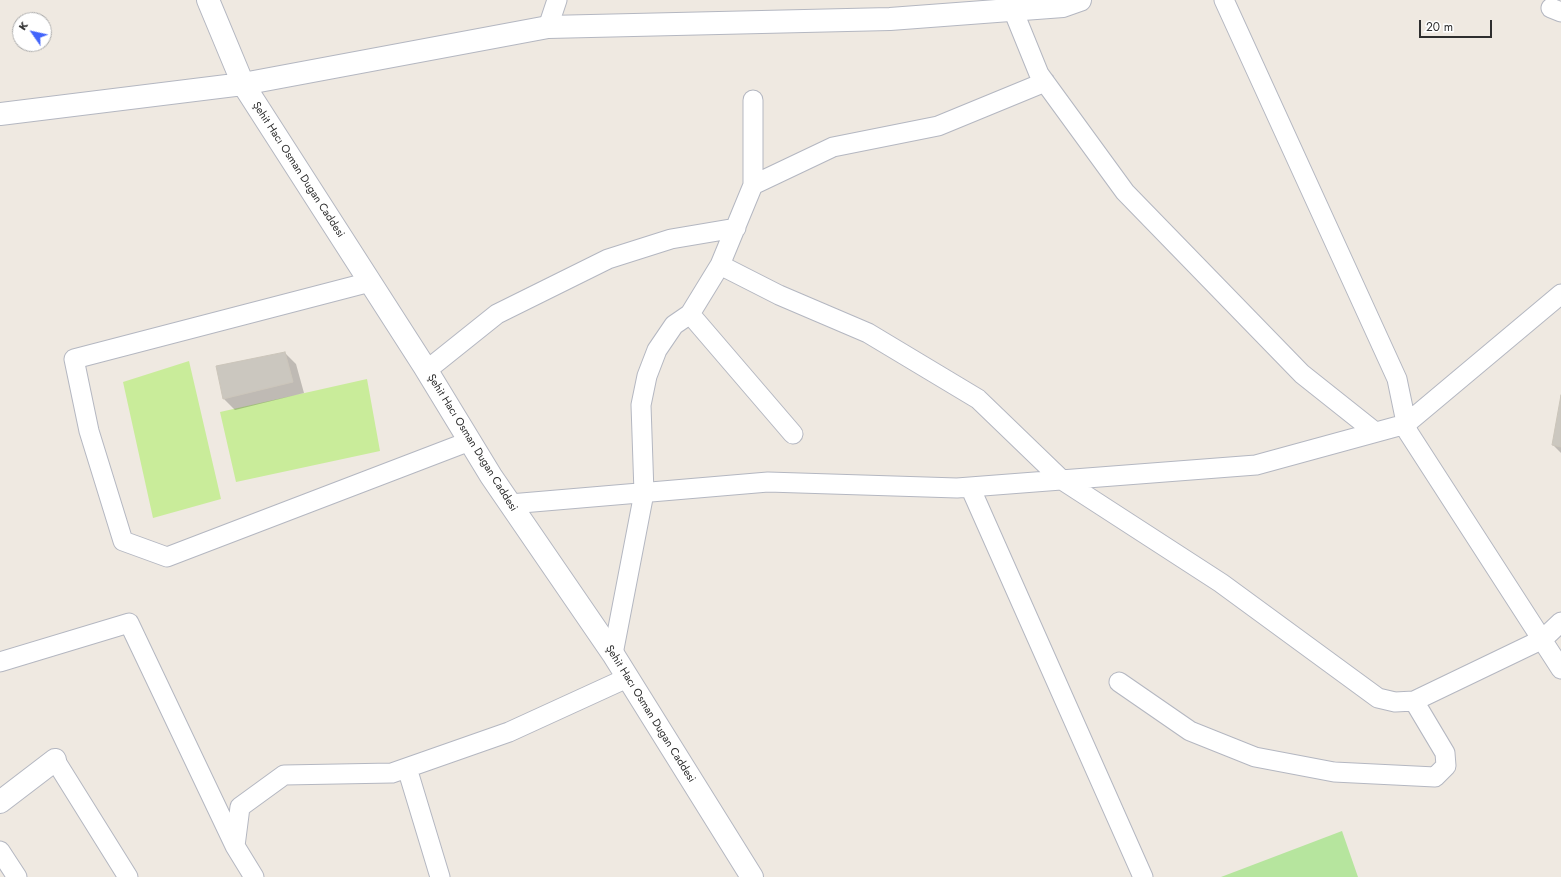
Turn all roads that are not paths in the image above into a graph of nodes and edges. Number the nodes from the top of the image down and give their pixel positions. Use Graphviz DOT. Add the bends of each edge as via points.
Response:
graph roads {
  1 [pos="208,0"];
  2 [pos="557,0"];
  3 [pos="1080,0"];
  4 [pos="1224,0"];
  5 [pos="1013,10"];
  6 [pos="548,27"];
  7 [pos="1045,82"];
  8 [pos="243,84"];
  9 [pos="753,100"];
  10 [pos="0,114"];
  11 [pos="753,185"];
  12 [pos="736,228"];
  13 [pos="720,266"];
  14 [pos="370,282"];
  15 [pos="1561,294"];
  16 [pos="690,314"];
  17 [pos="427,370"];
  18 [pos="1406,424"];
  19 [pos="1375,432"];
  20 [pos="793,434"];
  21 [pos="470,441"];
  22 [pos="1062,480"];
  23 [pos="970,487"];
  24 [pos="644,493"];
  25 [pos="510,504"];
  26 [pos="1561,622"];
  27 [pos="1543,639"];
  28 [pos="613,654"];
  29 [pos="0,662"];
  30 [pos="1561,670"];
  31 [pos="627,678"];
  32 [pos="1119,682"];
  33 [pos="1414,701"];
  34 [pos="55,760"];
  35 [pos="407,768"];
  36 [pos="0,802"];
  37 [pos="236,846"];
  38 [pos="0,851"];
  39 [pos="17,877"];
  40 [pos="128,877"];
  41 [pos="254,877"];
  42 [pos="440,877"];
  43 [pos="752,877"];
  44 [pos="1143,877"];
  1 -- 8 [label="street, Şehit Hacı Osman Dugan Caddesi"];
  2 -- 6 [label="street"];
  3 -- 5 [label="street" via="1063,6"];
  4 -- 18 [label="street" via="1397,379"];
  5 -- 6 [label="street" via="890,19"];
  5 -- 7 [label="street" via="1039,74"];
  6 -- 8 [label="street"];
  7 -- 11 [label="street" via="938,126 833,147"];
  7 -- 19 [label="street" via="1125,192 1302,374"];
  8 -- 10 [label="street"];
  8 -- 14 [label="street, Şehit Hacı Osman Dugan Caddesi"];
  9 -- 11 [label="street"];
  11 -- 12 [label="street"];
  12 -- 13 [label="street"];
  12 -- 17 [label="street" via="672,238 608,259 497,314"];
  13 -- 16 [label="street"];
  13 -- 22 [label="street" via="779,296 868,333 978,399"];
  14 -- 17 [label="street, Şehit Hacı Osman Dugan Caddesi"];
  14 -- 21 [label="street" via="74,359 89,431 124,541 167,557"];
  15 -- 18 [label="street"];
  16 -- 20 [label="street"];
  16 -- 24 [label="street" via="674,325 657,350 647,376 641,404"];
  17 -- 21 [label="street, Şehit Hacı Osman Dugan Caddesi"];
  18 -- 19 [label="street"];
  18 -- 27 [label="street" via="1408,432"];
  19 -- 22 [label="street" via="1256,465"];
  21 -- 25 [label="street, Şehit Hacı Osman Dugan Caddesi"];
  22 -- 23 [label="street"];
  22 -- 33 [label="street" via="1221,583 1378,698 1395,702"];
  23 -- 24 [label="street" via="768,482"];
  23 -- 44 [label="street"];
  24 -- 25 [label="street"];
  24 -- 28 [label="street"];
  25 -- 28 [label="street, Şehit Hacı Osman Dugan Caddesi"];
  26 -- 27 [label="street"];
  27 -- 30 [label="street"];
  27 -- 33 [label="street"];
  28 -- 31 [label="street, Şehit Hacı Osman Dugan Caddesi"];
  29 -- 37 [label="street" via="129,623"];
  31 -- 35 [label="street" via="509,732"];
  31 -- 43 [label="street, Şehit Hacı Osman Dugan Caddesi"];
  32 -- 33 [label="street" via="1190,731 1255,757 1334,772 1435,777 1446,766 1445,753"];
  34 -- 36 [label="street"];
  34 -- 40 [label="street"];
  35 -- 37 [label="street" via="392,773 284,775 240,806"];
  35 -- 42 [label="street"];
  37 -- 41 [label="street"];
  38 -- 39 [label="street"];
}
